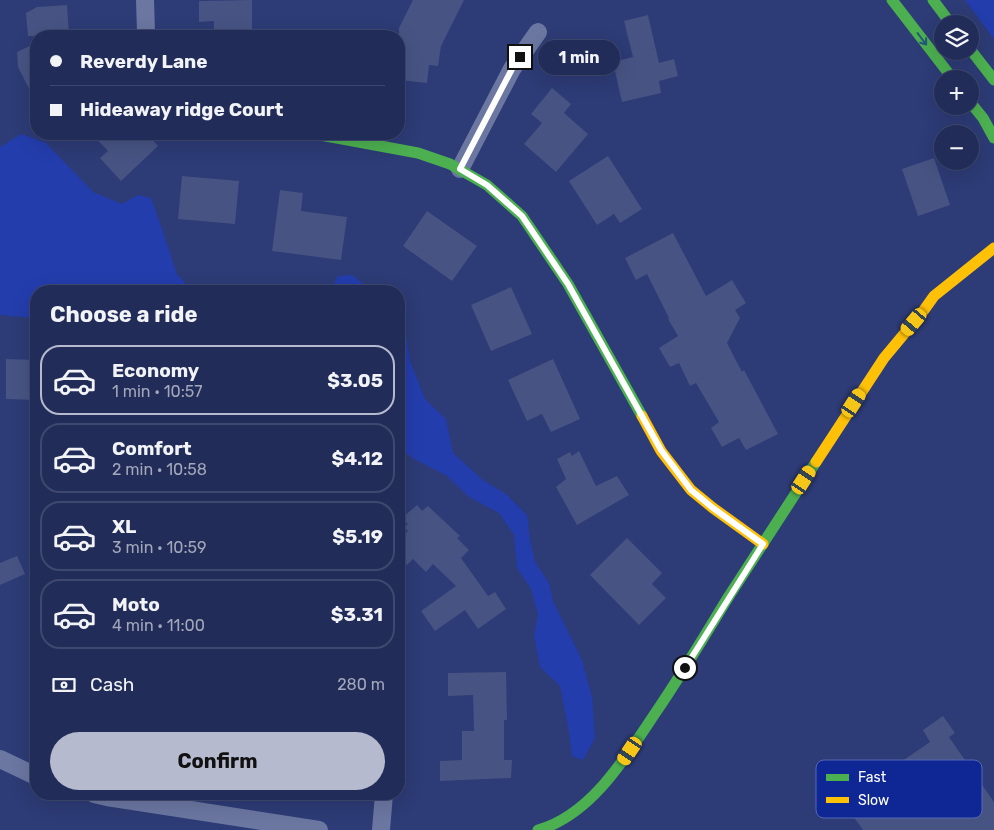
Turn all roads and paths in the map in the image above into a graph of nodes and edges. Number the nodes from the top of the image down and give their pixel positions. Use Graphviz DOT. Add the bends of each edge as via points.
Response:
graph roads {
  1 [pos="145,0"];
  2 [pos="892,0"];
  3 [pos="932,0"];
  4 [pos="944,15"];
  5 [pos="146,30"];
  6 [pos="538,32"];
  7 [pos="979,60"];
  8 [pos="946,70"];
  9 [pos="994,80"];
  10 [pos="979,113"];
  11 [pos="994,138"];
  12 [pos="348,140"];
  13 [pos="460,169"];
  14 [pos="994,248"];
  15 [pos="763,544"];
  16 [pos="0,760"];
  17 [pos="30,773"];
  18 [pos="126,800"];
  19 [pos="384,800"];
  20 [pos="319,830"];
  21 [pos="381,830"];
  22 [pos="538,830"];
  1 -- 5 [label="street"];
  2 -- 8 [label="street, one-way"];
  3 -- 4 [label="street"];
  6 -- 13 [label="street" via="512,69"];
  7 -- 9 [label="street"];
  10 -- 11 [label="street"];
  12 -- 13 [label="street" via="418,153"];
  13 -- 15 [label="street" via="487,185 522,216 568,284 661,450 691,490"];
  14 -- 15 [label="street" via="934,296 884,358"];
  15 -- 22 [label="street" via="621,765 577,810"];
  16 -- 17 [label="street"];
  18 -- 20 [label="street"];
  19 -- 21 [label="street"];
}
